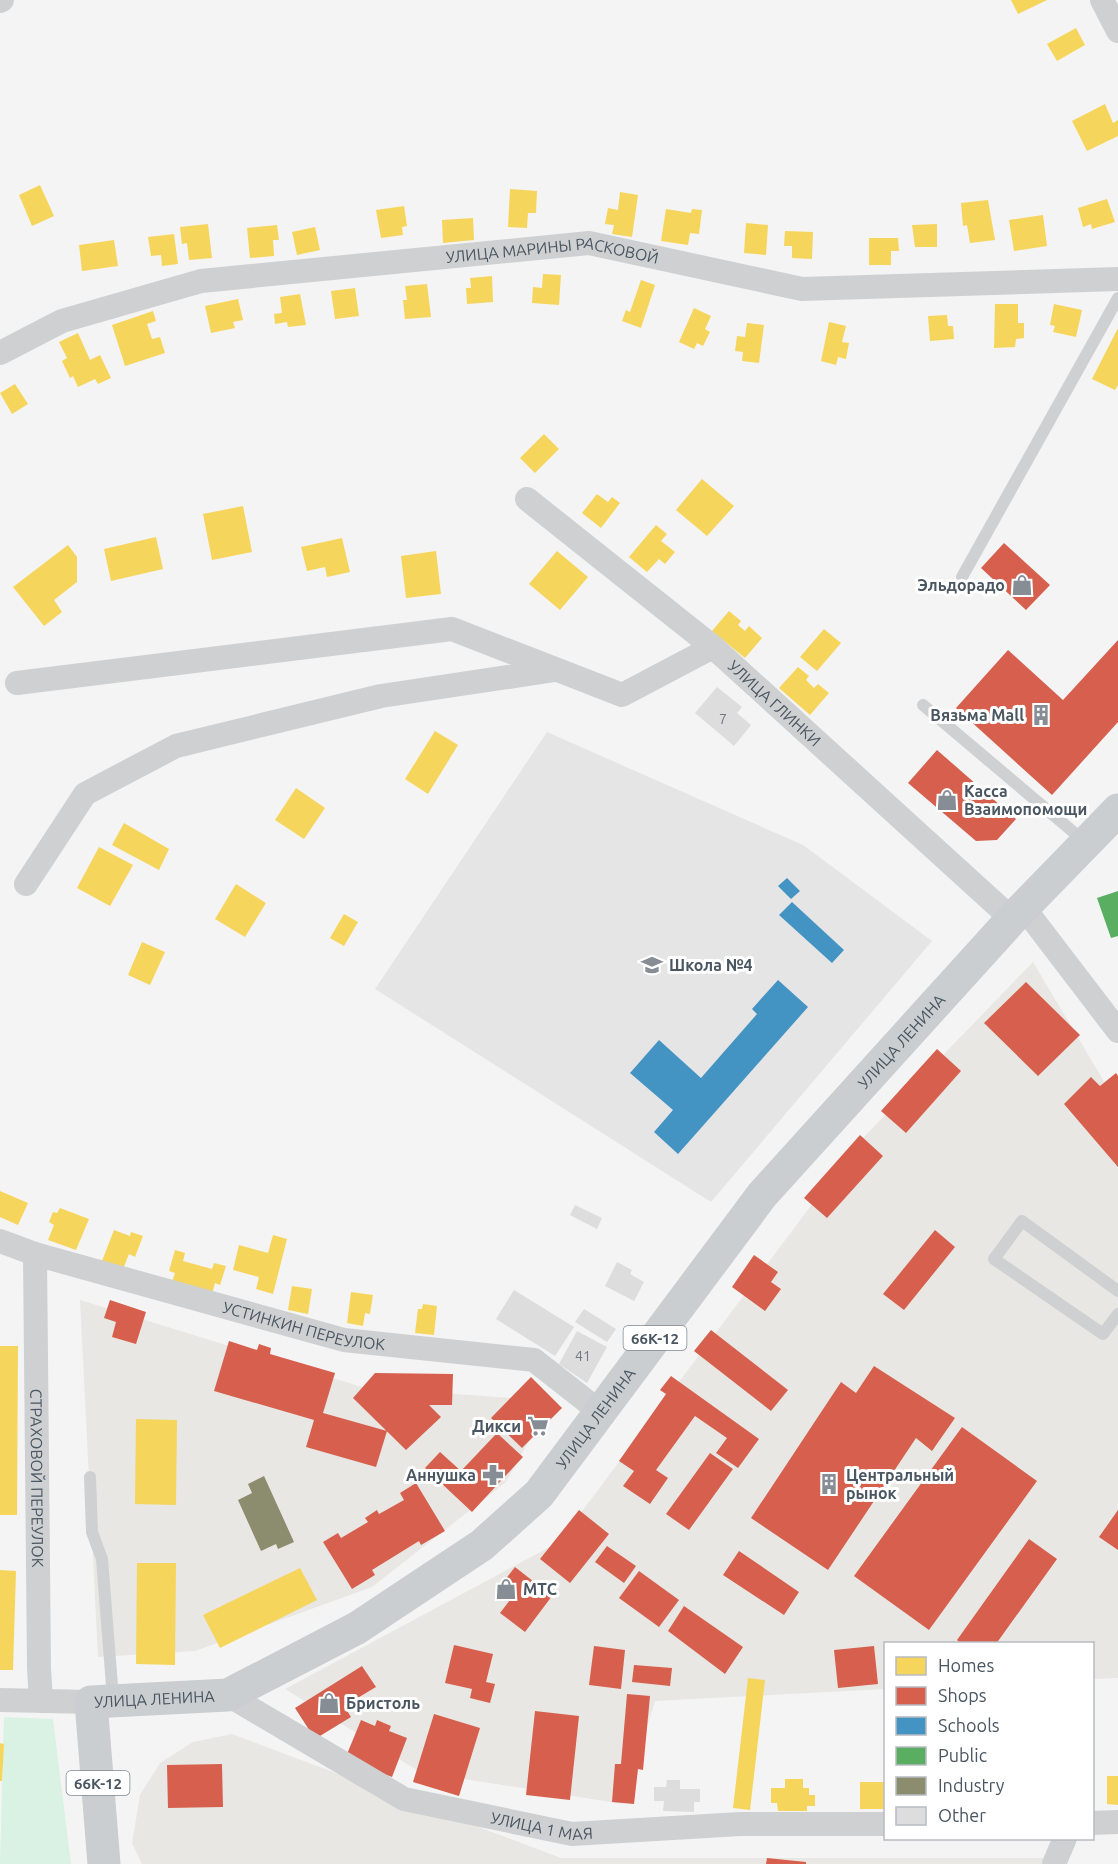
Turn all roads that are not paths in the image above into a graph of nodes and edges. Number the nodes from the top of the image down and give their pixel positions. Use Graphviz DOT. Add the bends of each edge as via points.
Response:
graph roads {
  1 [pos="1102,0"];
  2 [pos="1118,30"];
  3 [pos="1118,279"];
  4 [pos="1118,298"];
  5 [pos="0,353"];
  6 [pos="527,499"];
  7 [pos="962,577"];
  8 [pos="713,647"];
  9 [pos="557,670"];
  10 [pos="17,683"];
  11 [pos="923,705"];
  12 [pos="1118,810"];
  13 [pos="1087,844"];
  14 [pos="26,884"];
  15 [pos="1018,914"];
  16 [pos="1118,1031"];
  17 [pos="0,1241"];
  18 [pos="34,1254"];
  19 [pos="1118,1291"];
  20 [pos="1118,1314"];
  21 [pos="600,1411"];
  22 [pos="90,1477"];
  23 [pos="228,1695"];
  24 [pos="0,1700"];
  25 [pos="41,1701"];
  26 [pos="102,1701"];
  27 [pos="1118,1822"];
  28 [pos="1094,1823"];
  29 [pos="884,1824"];
  30 [pos="1065,1840"];
  31 [pos="104,1864"];
  32 [pos="1054,1864"];
  1 -- 2 [label="street"];
  3 -- 5 [label="street, УЛИЦА МАРИНЫ РАСКОВОЙ" via="802,289 589,243 201,280 62,321"];
  4 -- 7 [label="lane"];
  6 -- 8 [label="street, УЛИЦА ГЛИНКИ"];
  8 -- 9 [label="street" via="622,695"];
  8 -- 15 [label="street, УЛИЦА ГЛИНКИ"];
  9 -- 10 [label="street" via="452,629"];
  9 -- 14 [label="street" via="381,696 176,746 85,794"];
  11 -- 13 [label="lane"];
  12 -- 13 [label="main road, УЛИЦА ЛЕНИНА / 66К-12"];
  13 -- 15 [label="main road, УЛИЦА ЛЕНИНА / 66К-12"];
  15 -- 16 [label="street, УЛИЦА ГЛИНКИ"];
  15 -- 21 [label="main road, УЛИЦА ЛЕНИНА / 66К-12" via="762,1195"];
  17 -- 18 [label="street, УСТИНКИН ПЕРЕУЛОК"];
  18 -- 21 [label="street, УСТИНКИН ПЕРЕУЛОК" via="344,1340 534,1360"];
  18 -- 25 [label="street, СТРАХОВОЙ ПЕРЕУЛОК"];
  19 -- 20 [label="lane" via="1022,1221 994,1259 1103,1334"];
  21 -- 23 [label="main road, УЛИЦА ЛЕНИНА / 66К-12" via="539,1494 482,1545 357,1628"];
  22 -- 26 [label="lane" via="92,1532 102,1559"];
  23 -- 26 [label="main road, УЛИЦА ЛЕНИНА / 66К-12"];
  23 -- 29 [label="street, УЛИЦА 1 МАЯ" via="404,1799 572,1834 740,1824"];
  24 -- 25 [label="street, УЛИЦА ЛЕНИНА"];
  25 -- 26 [label="street, УЛИЦА ЛЕНИНА"];
  26 -- 31 [label="main road, 66К-12"];
  27 -- 28 [label="street"];
  30 -- 32 [label="street"];
}
